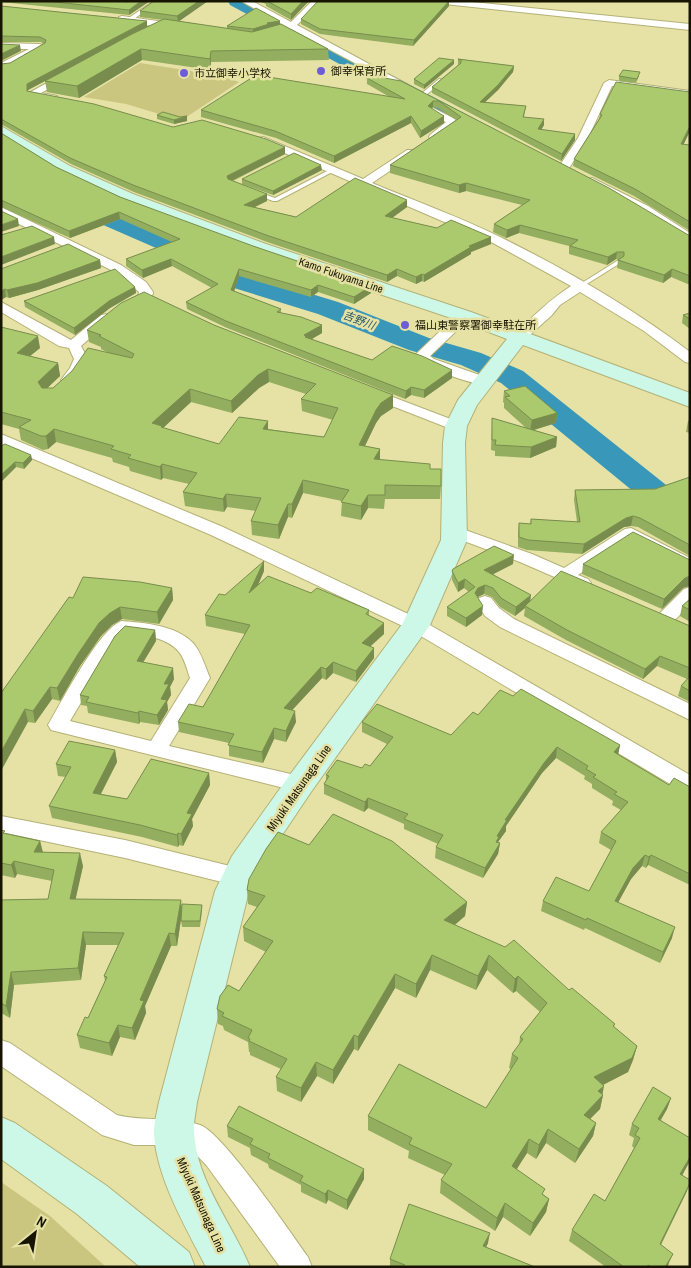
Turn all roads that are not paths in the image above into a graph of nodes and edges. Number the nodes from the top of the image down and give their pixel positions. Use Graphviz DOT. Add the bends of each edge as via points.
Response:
graph roads {
  1 [pos="157,1"];
  2 [pos="317,1"];
  3 [pos="435,1"];
  4 [pos="241,4"];
  5 [pos="110,18"];
  6 [pos="129,20"];
  7 [pos="164,25"];
  8 [pos="690,27"];
  9 [pos="184,28"];
  10 [pos="283,28"];
  11 [pos="147,33"];
  12 [pos="1,46"];
  13 [pos="1,66"];
  14 [pos="80,68"];
  15 [pos="443,78"];
  16 [pos="690,94"];
  17 [pos="423,95"];
  18 [pos="60,99"];
  19 [pos="458,113"];
  20 [pos="1,131"];
  21 [pos="254,137"];
  22 [pos="333,170"];
  23 [pos="364,183"];
  24 [pos="249,190"];
  25 [pos="1,210"];
  26 [pos="32,227"];
  27 [pos="17,232"];
  28 [pos="690,239"];
  29 [pos="68,245"];
  30 [pos="52,252"];
  31 [pos="619,262"];
  32 [pos="117,268"];
  33 [pos="98,275"];
  34 [pos="580,286"];
  35 [pos="19,302"];
  36 [pos="162,305"];
  37 [pos="2,307"];
  38 [pos="119,310"];
  39 [pos="464,316"];
  40 [pos="519,337"];
  41 [pos="74,345"];
  42 [pos="690,360"];
  43 [pos="490,372"];
  44 [pos="357,388"];
  45 [pos="55,391"];
  46 [pos="690,401"];
  47 [pos="456,426"];
  48 [pos="1,439"];
  49 [pos="454,531"];
  50 [pos="690,565"];
  51 [pos="565,575"];
  52 [pos="595,589"];
  53 [pos="690,593"];
  54 [pos="485,602"];
  55 [pos="647,612"];
  56 [pos="416,625"];
  57 [pos="690,713"];
  58 [pos="156,750"];
  59 [pos="300,784"];
  60 [pos="690,785"];
  61 [pos="1,824"];
  62 [pos="238,877"];
  63 [pos="1,1051"];
  64 [pos="174,1132"];
  65 [pos="1,1136"];
  66 [pos="174,1267"];
  67 [pos="228,1267"];
  68 [pos="298,1267"];
  1 -- 6 [label="lane"];
  2 -- 10 [label="street"];
  3 -- 8 [label="street"];
  4 -- 10 [label="street"];
  5 -- 6 [label="street"];
  6 -- 7 [label="street"];
  7 -- 9 [label="street"];
  7 -- 11 [label="street"];
  10 -- 17 [label="street"];
  10 -- 23 [label="street" via="454,122"];
  12 -- 13 [label="street" via="40,47"];
  14 -- 18 [label="street" via="32,94"];
  15 -- 17 [label="lane"];
  16 -- 28 [label="street" via="609,83 568,170 644,208"];
  17 -- 19 [label="street"];
  20 -- 39 [label="main road, Kamo Fukuyama Line" via="64,169 127,198 260,248"];
  21 -- 22 [label="street"];
  22 -- 23 [label="street"];
  22 -- 24 [label="lane" via="275,200"];
  23 -- 34 [label="street" via="497,240"];
  25 -- 26 [label="street"];
  26 -- 27 [label="street"];
  26 -- 29 [label="street"];
  29 -- 30 [label="street"];
  29 -- 32 [label="street"];
  31 -- 34 [label="lane"];
  32 -- 33 [label="street"];
  32 -- 36 [label="street" via="146,292 139,299"];
  34 -- 40 [label="street" via="555,302"];
  34 -- 42 [label="street" via="649,328"];
  35 -- 37 [label="street"];
  37 -- 41 [label="street" via="64,343"];
  38 -- 41 [label="street"];
  39 -- 40 [label="main road, Kamo Fukuyama Line"];
  39 -- 43 [label="street" via="420,356 429,362"];
  40 -- 43 [label="main road, Miyuki Matsunaga Line"];
  40 -- 46 [label="main road, Kamo Fukuyama Line"];
  41 -- 45 [label="street" via="81,360 77,369"];
  43 -- 47 [label="main road, Miyuki Matsunaga Line" via="466,405"];
  44 -- 47 [label="street"];
  47 -- 49 [label="main road, Miyuki Matsunaga Line"];
  48 -- 56 [label="street" via="217,531"];
  49 -- 51 [label="street"];
  49 -- 56 [label="main road, Miyuki Matsunaga Line" via="454,540"];
  50 -- 51 [label="street" via="631,533"];
  51 -- 52 [label="street"];
  53 -- 55 [label="street" via="673,623"];
  54 -- 57 [label="street" via="507,623"];
  56 -- 59 [label="main road, Miyuki Matsunaga Line"];
  56 -- 60 [label="street"];
  58 -- 58 [label="street" via="200,678 186,647 171,637 146,629 122,627 108,641 58,725"];
  58 -- 59 [label="street"];
  59 -- 62 [label="main road, Miyuki Matsunaga Line"];
  61 -- 62 [label="street" via="125,849"];
  62 -- 64 [label="main road, Miyuki Matsunaga Line" via="178,1102"];
  63 -- 64 [label="street" via="111,1126 134,1132"];
  64 -- 67 [label="main road, Miyuki Matsunaga Line" via="178,1157 188,1184"];
  64 -- 68 [label="street" via="198,1137 208,1146"];
  65 -- 66 [label="main road" via="92,1200"];
}
